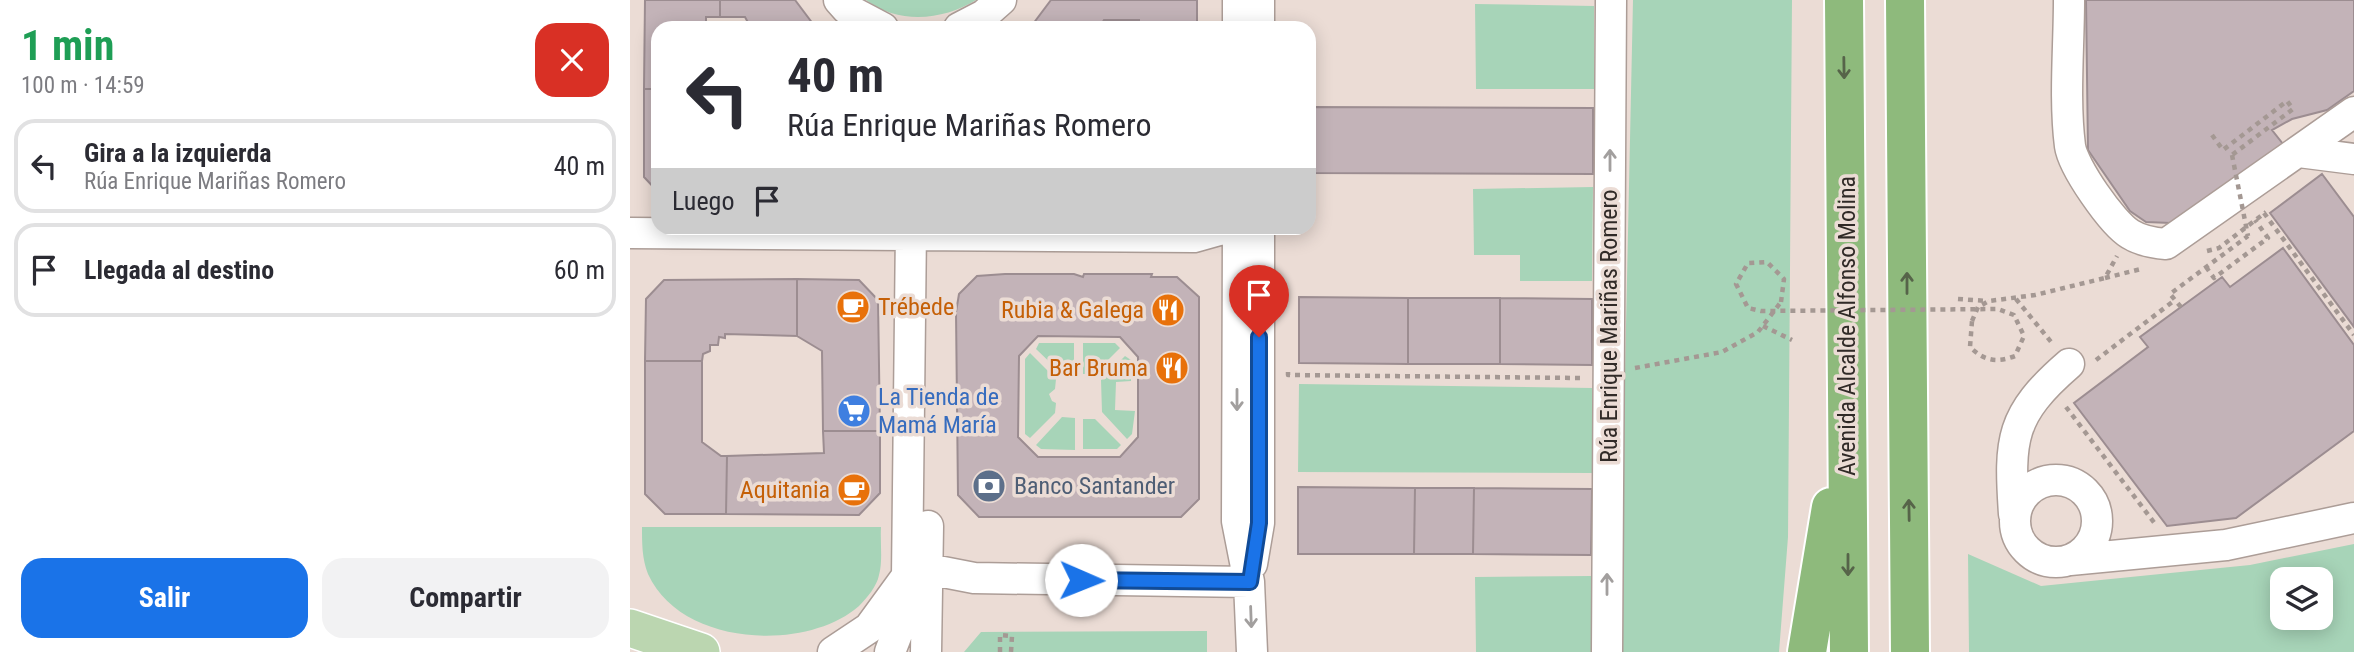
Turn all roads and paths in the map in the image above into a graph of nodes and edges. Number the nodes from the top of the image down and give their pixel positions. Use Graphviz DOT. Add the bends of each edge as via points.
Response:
graph roads {
  1 [pos="839,0"];
  2 [pos="1001,0"];
  3 [pos="1238,0"];
  4 [pos="1259,0"];
  5 [pos="1611,0"];
  6 [pos="1844,0"];
  7 [pos="1905,0"];
  8 [pos="2069,0"];
  9 [pos="870,21"];
  10 [pos="972,21"];
  11 [pos="1238,21"];
  12 [pos="1259,21"];
  13 [pos="2354,112"];
  14 [pos="2211,135"];
  15 [pos="2299,152"];
  16 [pos="2354,159"];
  17 [pos="2264,213"];
  18 [pos="2255,220"];
  19 [pos="630,233"];
  20 [pos="651,233"];
  21 [pos="2130,234"];
  22 [pos="920,235"];
  23 [pos="920,235"];
  24 [pos="1103,235"];
  25 [pos="1201,235"];
  26 [pos="1238,235"];
  27 [pos="1259,235"];
  28 [pos="1194,237"];
  29 [pos="2206,267"];
  30 [pos="1238,283"];
  31 [pos="2015,298"];
  32 [pos="1958,299"];
  33 [pos="2175,300"];
  34 [pos="1989,301"];
  35 [pos="2180,307"];
  36 [pos="1763,326"];
  37 [pos="2354,335"];
  38 [pos="1792,340"];
  39 [pos="1288,362"];
  40 [pos="2069,364"];
  41 [pos="1633,368"];
  42 [pos="1592,378"];
  43 [pos="2061,401"];
  44 [pos="2030,403"];
  45 [pos="1847,419"];
  46 [pos="2048,480"];
  47 [pos="2096,512"];
  48 [pos="2014,514"];
  49 [pos="2354,518"];
  50 [pos="1237,522"];
  51 [pos="929,538"];
  52 [pos="2157,542"];
  53 [pos="2070,560"];
  54 [pos="917,574"];
  55 [pos="974,578"];
  56 [pos="1188,581"];
  57 [pos="1250,582"];
  58 [pos="634,625"];
  59 [pos="926,648"];
  60 [pos="701,652"];
  61 [pos="833,652"];
  62 [pos="890,652"];
  63 [pos="1000,652"];
  64 [pos="1012,652"];
  65 [pos="1252,652"];
  66 [pos="1607,652"];
  67 [pos="1807,652"];
  68 [pos="1849,652"];
  69 [pos="1910,652"];
  1 -- 9 [label="street"];
  2 -- 10 [label="street"];
  3 -- 11 [label="street"];
  4 -- 12 [label="street"];
  66 -- 5 [label="street, Rúa Enrique Mariñas Romero, one-way"];
  6 -- 45 [label="highway, Avenida Alcalde Alfonso Molina, one-way"];
  69 -- 7 [label="highway, one-way"];
  8 -- 21 [label="street" via="2070,147 2113,219"];
  13 -- 15 [label="street"];
  14 -- 29 [label="path, bridge" via="2223,150 2287,101 2293,108 2232,155 2248,236"];
  15 -- 16 [label="street"];
  15 -- 21 [label="street" via="2166,244 2149,243"];
  17 -- 37 [label="path"];
  18 -- 29 [label="path" via="2268,238 2214,278"];
  19 -- 20 [label="street"];
  21 -- 31 [label="path" via="2105,278"];
  22 -- 51 [label="street"];
  23 -- 54 [label="street"];
  24 -- 28 [label="street"];
  25 -- 28 [label="street"];
  26 -- 30 [label="street"];
  27 -- 57 [label="street" via="1259,523"];
  28 -- 30 [label="street" via="1225,263"];
  29 -- 33 [label="path" via="2170,294"];
  30 -- 50 [label="street, one-way"];
  31 -- 34 [label="path"];
  31 -- 40 [label="path"];
  32 -- 34 [label="path"];
  33 -- 35 [label="path"];
  33 -- 40 [label="path" via="2077,374"];
  34 -- 36 [label="path, bridge" via="1978,307 1972,321 1970,347 1980,356 2004,360 2015,356 2024,336 2014,315 1998,309 1761,311 1748,308 1736,284 1748,263 1767,262 1784,279 1780,302"];
  36 -- 38 [label="path"];
  36 -- 41 [label="path" via="1722,352"];
  39 -- 42 [label="path" via="1288,375"];
  40 -- 44 [label="street"];
  43 -- 52 [label="path"];
  44 -- 46 [label="street" via="2028,444"];
  44 -- 48 [label="street" via="2015,435 2011,464"];
  45 -- 67 [label="highway"];
  45 -- 68 [label="highway, Avenida Alcalde Alfonso Molina, one-way"];
  46 -- 47 [label="street" via="2084,490"];
  46 -- 48 [label="street" via="2026,492"];
  47 -- 52 [label="street" via="2119,535"];
  47 -- 53 [label="street" via="2095,536"];
  48 -- 53 [label="street" via="2025,549 2046,561"];
  49 -- 52 [label="street" via="2226,545"];
  50 -- 56 [label="street" via="1216,563"];
  50 -- 57 [label="street"];
  51 -- 54 [label="street"];
  51 -- 55 [label="street"];
  52 -- 53 [label="street"];
  54 -- 55 [label="street"];
  54 -- 59 [label="street"];
  54 -- 61 [label="street" via="869,628"];
  54 -- 62 [label="street"];
  55 -- 56 [label="street"];
  55 -- 59 [label="street" via="944,603"];
  56 -- 57 [label="street"];
  57 -- 65 [label="street, one-way"];
  58 -- 60 [label="main road"];
  63 -- 64 [label="path" via="1000,635 1012,636"];
}
